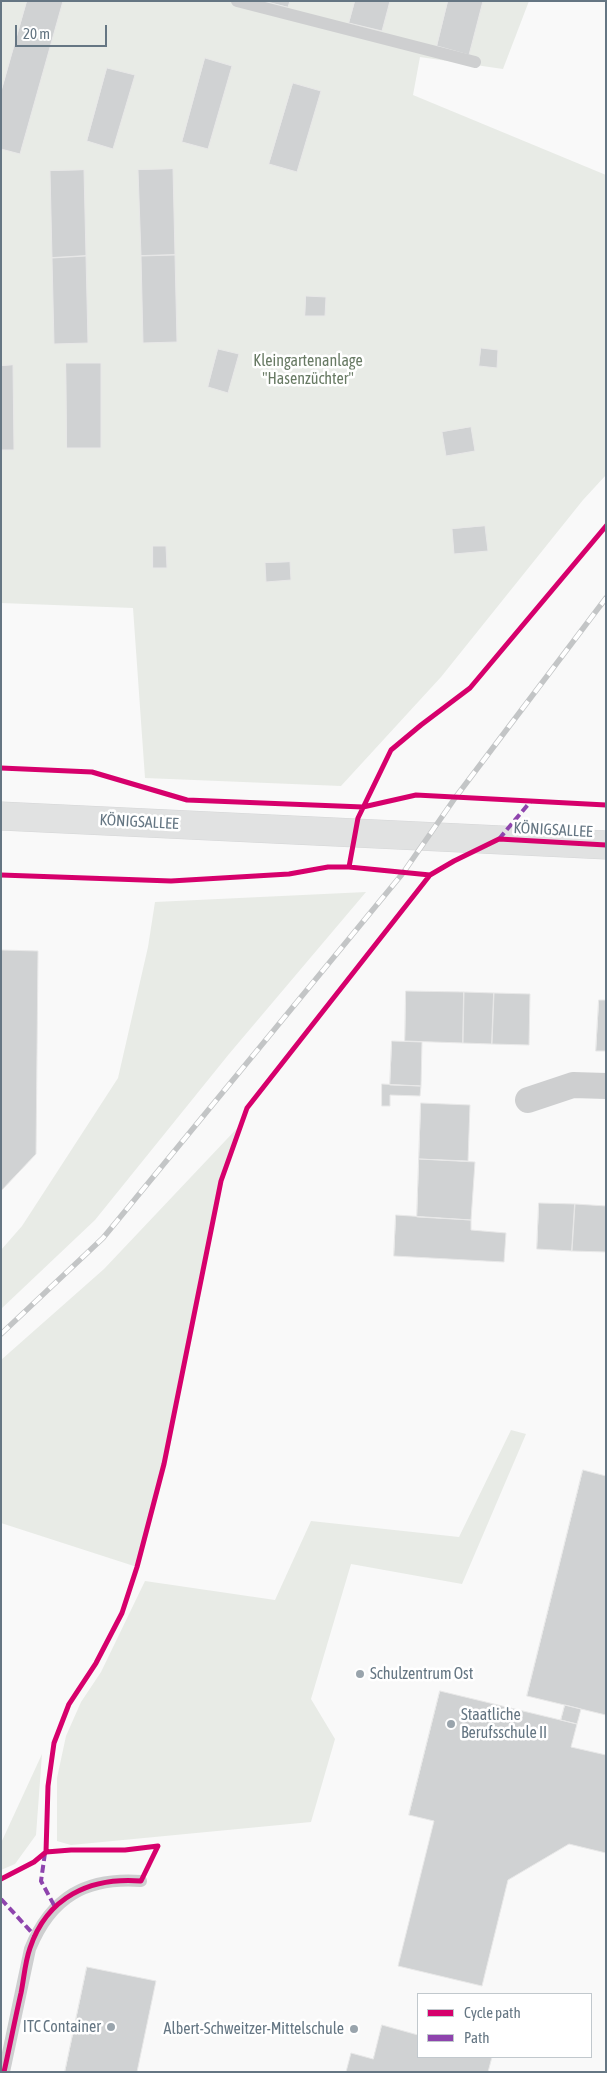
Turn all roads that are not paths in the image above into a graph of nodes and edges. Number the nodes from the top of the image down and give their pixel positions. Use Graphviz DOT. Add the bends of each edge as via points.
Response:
graph roads {
  1 [pos="237,1"];
  2 [pos="475,62"];
  3 [pos="1,816"];
  4 [pos="606,844"];
  5 [pos="606,1086"];
  6 [pos="528,1100"];
  7 [pos="141,1881"];
  8 [pos="4,2072"];
  1 -- 2 [label="lane"];
  3 -- 4 [label="main road, KÖNIGSALLEE"];
  5 -- 6 [label="street" via="573,1085"];
  7 -- 8 [label="lane" via="94,1884 64,1898 52,1910 30,1949"];
}
